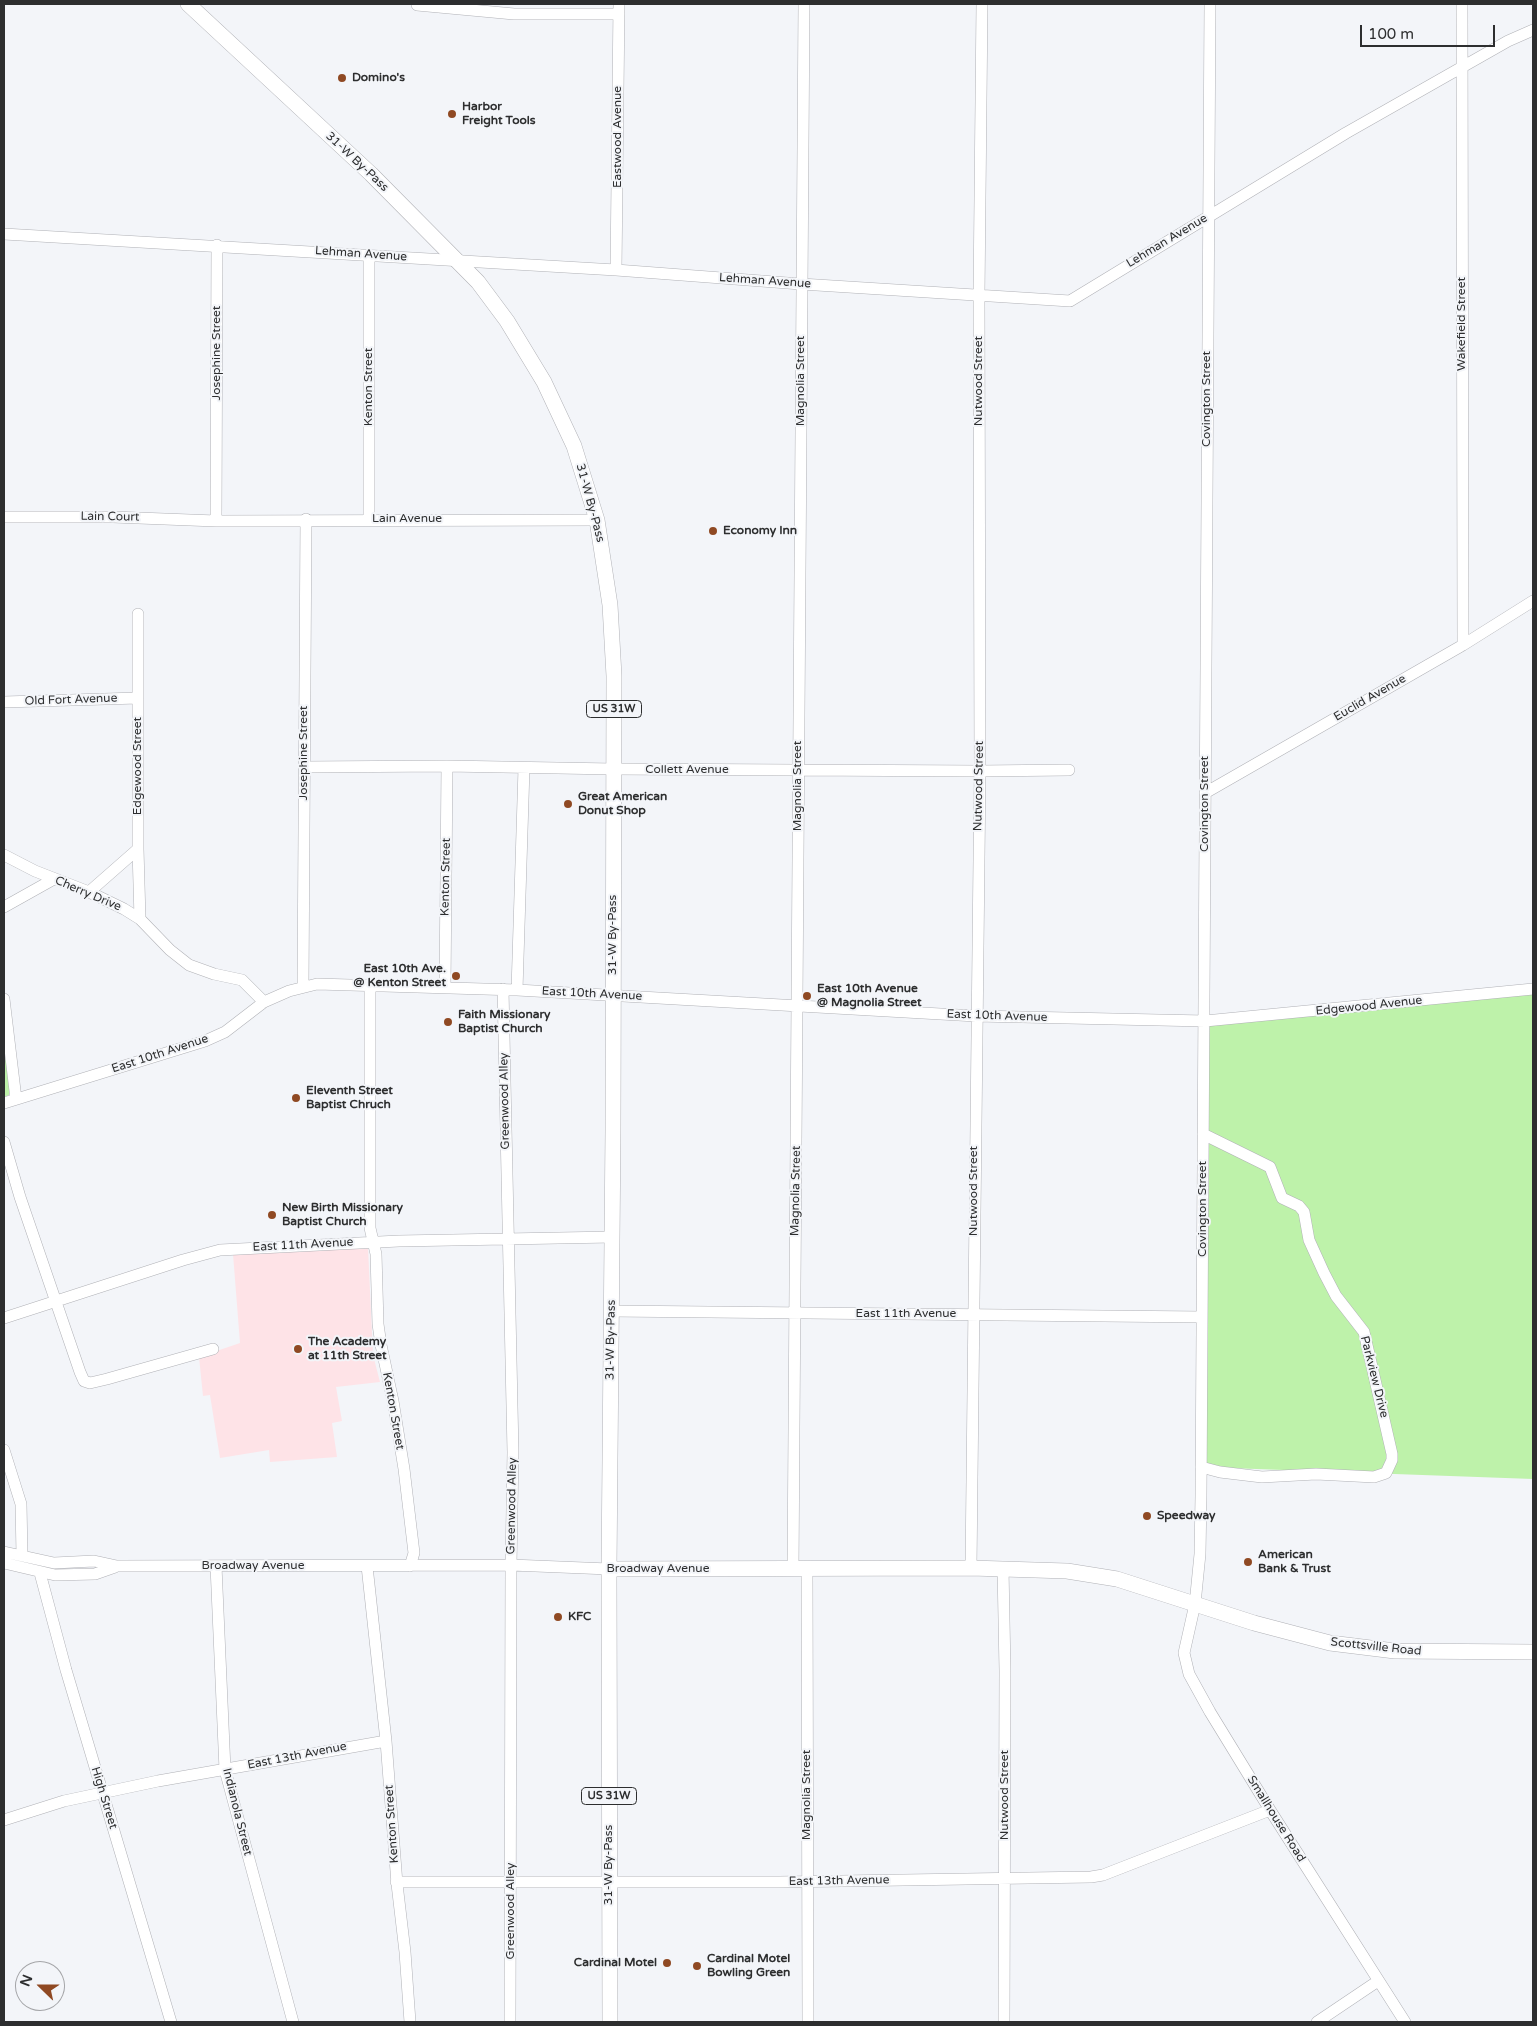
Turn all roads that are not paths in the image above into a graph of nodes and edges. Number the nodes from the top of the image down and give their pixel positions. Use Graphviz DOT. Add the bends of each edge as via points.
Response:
graph roads {
  1 [pos="188,4"];
  2 [pos="804,4"];
  3 [pos="982,4"];
  4 [pos="1210,4"];
  5 [pos="1462,4"];
  6 [pos="417,5"];
  7 [pos="619,9"];
  8 [pos="1533,30"];
  9 [pos="1462,67"];
  10 [pos="1208,216"];
  11 [pos="4,234"];
  12 [pos="217,245"];
  13 [pos="369,255"];
  14 [pos="459,261"];
  15 [pos="616,270"];
  16 [pos="801,284"];
  17 [pos="979,295"];
  18 [pos="4,517"];
  19 [pos="306,519"];
  20 [pos="369,519"];
  21 [pos="597,520"];
  22 [pos="216,521"];
  23 [pos="1533,601"];
  24 [pos="138,614"];
  25 [pos="1463,645"];
  26 [pos="138,698"];
  27 [pos="4,702"];
  28 [pos="447,766"];
  29 [pos="304,767"];
  30 [pos="524,768"];
  31 [pos="613,769"];
  32 [pos="798,770"];
  33 [pos="1069,770"];
  34 [pos="980,771"];
  35 [pos="1205,793"];
  36 [pos="138,849"];
  37 [pos="4,855"];
  38 [pos="54,879"];
  39 [pos="89,892"];
  40 [pos="4,907"];
  41 [pos="140,919"];
  42 [pos="370,985"];
  43 [pos="303,986"];
  44 [pos="445,988"];
  45 [pos="503,989"];
  46 [pos="1533,989"];
  47 [pos="517,990"];
  48 [pos="613,995"];
  49 [pos="4,1000"];
  50 [pos="264,1002"];
  51 [pos="798,1006"];
  52 [pos="976,1016"];
  53 [pos="1205,1021"];
  54 [pos="16,1099"];
  55 [pos="4,1103"];
  56 [pos="1203,1134"];
  57 [pos="4,1142"];
  58 [pos="612,1237"];
  59 [pos="509,1239"];
  60 [pos="374,1242"];
  61 [pos="56,1302"];
  62 [pos="611,1311"];
  63 [pos="795,1314"];
  64 [pos="973,1314"];
  65 [pos="1202,1317"];
  66 [pos="4,1318"];
  67 [pos="213,1349"];
  68 [pos="4,1450"];
  69 [pos="1201,1467"];
  70 [pos="4,1552"];
  71 [pos="22,1555"];
  72 [pos="4,1563"];
  73 [pos="511,1565"];
  74 [pos="117,1566"];
  75 [pos="216,1566"];
  76 [pos="367,1566"];
  77 [pos="410,1566"];
  78 [pos="800,1568"];
  79 [pos="971,1568"];
  80 [pos="1003,1568"];
  81 [pos="609,1569"];
  82 [pos="40,1573"];
  83 [pos="1195,1604"];
  84 [pos="1533,1652"];
  85 [pos="386,1741"];
  86 [pos="225,1770"];
  87 [pos="103,1793"];
  88 [pos="1270,1810"];
  89 [pos="4,1820"];
  90 [pos="1005,1878"];
  91 [pos="807,1881"];
  92 [pos="396,1882"];
  93 [pos="512,1882"];
  94 [pos="609,1882"];
  95 [pos="1378,1980"];
  96 [pos="171,2022"];
  97 [pos="293,2022"];
  98 [pos="410,2022"];
  99 [pos="510,2022"];
  100 [pos="610,2022"];
  101 [pos="808,2022"];
  102 [pos="1004,2022"];
  103 [pos="1317,2022"];
  104 [pos="1405,2022"];
  1 -- 14 [label="main road, 31-W By-Pass / US 31W" via="371,174"];
  2 -- 16 [label="street, Magnolia Street"];
  3 -- 17 [label="street, Nutwood Street"];
  4 -- 10 [label="street, Covington Street"];
  5 -- 9 [label="street, Wakefield Street"];
  6 -- 7 [label="street" via="514,14"];
  7 -- 15 [label="street, Eastwood Avenue"];
  8 -- 9 [label="street, Lehman Avenue"];
  9 -- 10 [label="street, Lehman Avenue"];
  9 -- 25 [label="street, Wakefield Street"];
  10 -- 17 [label="street, Lehman Avenue" via="1070,301"];
  10 -- 35 [label="street, Covington Street"];
  11 -- 12 [label="street, Lehman Avenue"];
  12 -- 13 [label="street, Lehman Avenue"];
  12 -- 22 [label="street, Josephine Street"];
  13 -- 14 [label="street, Lehman Avenue"];
  13 -- 20 [label="street, Kenton Street"];
  14 -- 15 [label="street, Lehman Avenue"];
  14 -- 21 [label="main road, 31-W By-Pass / US 31W" via="507,321 544,382 574,446"];
  15 -- 16 [label="street, Lehman Avenue"];
  16 -- 17 [label="street, Lehman Avenue"];
  16 -- 32 [label="street, Magnolia Street"];
  17 -- 34 [label="street, Nutwood Street"];
  18 -- 22 [label="street, Lain Court"];
  19 -- 20 [label="street, Lain Avenue"];
  19 -- 22 [label="street, Lain Avenue"];
  19 -- 29 [label="street, Josephine Street"];
  20 -- 21 [label="street, Lain Avenue"];
  21 -- 31 [label="main road, 31-W By-Pass / US 31W" via="610,605 614,683"];
  23 -- 25 [label="street, Euclid Avenue"];
  24 -- 26 [label="street, Edgewood Street"];
  25 -- 35 [label="street, Euclid Avenue"];
  26 -- 27 [label="street, Old Fort Avenue"];
  26 -- 36 [label="street, Edgewood Street"];
  28 -- 29 [label="street, Collett Avenue"];
  28 -- 30 [label="street, Collett Avenue"];
  28 -- 44 [label="street, Kenton Street"];
  29 -- 43 [label="street, Josephine Street"];
  30 -- 31 [label="street, Collett Avenue"];
  30 -- 47 [label="street"];
  31 -- 32 [label="street, Collett Avenue"];
  31 -- 48 [label="main road, 31-W By-Pass / US 31W"];
  32 -- 34 [label="street, Collett Avenue"];
  32 -- 51 [label="street, Magnolia Street"];
  33 -- 34 [label="street, Collett Avenue"];
  34 -- 52 [label="street, Nutwood Street"];
  35 -- 53 [label="street, Covington Street"];
  36 -- 39 [label="street"];
  36 -- 41 [label="street, Edgewood Street"];
  37 -- 38 [label="street, Cherry Drive"];
  38 -- 39 [label="street, Cherry Drive"];
  38 -- 40 [label="street"];
  39 -- 41 [label="street, Cherry Drive"];
  41 -- 50 [label="street, Cherry Drive" via="189,965 242,980"];
  42 -- 43 [label="street, East 10th Avenue" via="334,983"];
  42 -- 44 [label="street, East 10th Avenue"];
  42 -- 60 [label="street, Kenton Street" via="370,1228"];
  43 -- 50 [label="street, East 10th Avenue"];
  44 -- 45 [label="street, East 10th Avenue"];
  45 -- 47 [label="street, East 10th Avenue"];
  45 -- 59 [label="street, Greenwood Alley"];
  46 -- 53 [label="street, Edgewood Avenue"];
  47 -- 48 [label="street, East 10th Avenue"];
  48 -- 51 [label="street, East 10th Avenue"];
  48 -- 58 [label="main road, 31-W By-Pass / US 31W"];
  49 -- 54 [label="street"];
  50 -- 54 [label="street, East 10th Avenue" via="225,1032 205,1041"];
  51 -- 52 [label="street, East 10th Avenue"];
  51 -- 63 [label="street, Magnolia Street"];
  52 -- 53 [label="street, East 10th Avenue"];
  52 -- 64 [label="street, Nutwood Street"];
  53 -- 56 [label="street, Covington Street"];
  54 -- 55 [label="street, East 10th Avenue"];
  56 -- 65 [label="street, Covington Street"];
  56 -- 69 [label="street, Parkview Drive" via="1270,1168 1282,1198 1304,1212 1309,1240 1324,1273 1336,1296 1364,1332 1392,1460 1386,1473 1374,1477 1316,1474 1254,1476"];
  57 -- 61 [label="street"];
  58 -- 59 [label="street, East 11th Avenue"];
  58 -- 62 [label="main road, 31-W By-Pass / US 31W"];
  59 -- 60 [label="street, East 11th Avenue"];
  59 -- 73 [label="street, Greenwood Alley" via="513,1443"];
  60 -- 61 [label="street, East 11th Avenue" via="220,1250"];
  60 -- 77 [label="street, Kenton Street" via="378,1324 404,1469 414,1553"];
  61 -- 66 [label="street, East 11th Avenue"];
  61 -- 67 [label="street" via="82,1379 88,1383"];
  62 -- 63 [label="street, East 11th Avenue"];
  62 -- 81 [label="main road, 31-W By-Pass / US 31W"];
  63 -- 64 [label="street, East 11th Avenue"];
  63 -- 78 [label="street, Magnolia Street"];
  64 -- 65 [label="street, East 11th Avenue"];
  64 -- 79 [label="street, Nutwood Street"];
  65 -- 69 [label="street, Covington Street"];
  68 -- 71 [label="street" via="21,1504"];
  69 -- 83 [label="street, Covington Street" via="1200,1554"];
  70 -- 71 [label="street, Broadway Avenue"];
  71 -- 74 [label="street, Broadway Avenue" via="54,1563 94,1561"];
  72 -- 82 [label="street, Broadway Avenue"];
  73 -- 77 [label="street, Broadway Avenue"];
  73 -- 81 [label="street, Broadway Avenue"];
  73 -- 93 [label="street, Greenwood Alley"];
  74 -- 75 [label="street, Broadway Avenue"];
  74 -- 82 [label="street, Broadway Avenue" via="95,1574"];
  75 -- 76 [label="street, Broadway Avenue"];
  75 -- 86 [label="street, Indianola Street"];
  76 -- 77 [label="street, Broadway Avenue"];
  76 -- 85 [label="street, Kenton Street"];
  78 -- 79 [label="main road, Broadway Avenue"];
  78 -- 81 [label="main road, Broadway Avenue"];
  78 -- 91 [label="street, Magnolia Street"];
  79 -- 80 [label="main road, Broadway Avenue"];
  80 -- 83 [label="main road, Broadway Avenue" via="1098,1575"];
  80 -- 90 [label="street, Nutwood Street"];
  81 -- 94 [label="main road, 31-W By-Pass / US 31W"];
  82 -- 87 [label="street, High Street"];
  83 -- 84 [label="main road, Scottsville Road" via="1339,1645 1402,1651"];
  83 -- 88 [label="street, Smallhouse Road" via="1184,1653 1189,1674"];
  85 -- 86 [label="street, East 13th Avenue"];
  85 -- 92 [label="street, Kenton Street"];
  86 -- 87 [label="street, East 13th Avenue"];
  86 -- 97 [label="street, Indianola Street"];
  87 -- 89 [label="street, East 13th Avenue"];
  87 -- 96 [label="street, High Street"];
  88 -- 90 [label="street, East 13th Avenue" via="1103,1875 1057,1879"];
  88 -- 95 [label="street, Smallhouse Road"];
  90 -- 91 [label="street, East 13th Avenue"];
  90 -- 102 [label="street, Nutwood Street"];
  91 -- 94 [label="street, East 13th Avenue"];
  91 -- 101 [label="street, Magnolia Street"];
  92 -- 93 [label="street, East 13th Avenue"];
  92 -- 98 [label="street, Kenton Street"];
  93 -- 94 [label="street, East 13th Avenue"];
  93 -- 99 [label="street, Greenwood Alley"];
  94 -- 100 [label="main road, 31-W By-Pass / US 31W"];
  95 -- 103 [label="street"];
  95 -- 104 [label="street, Smallhouse Road"];
}
